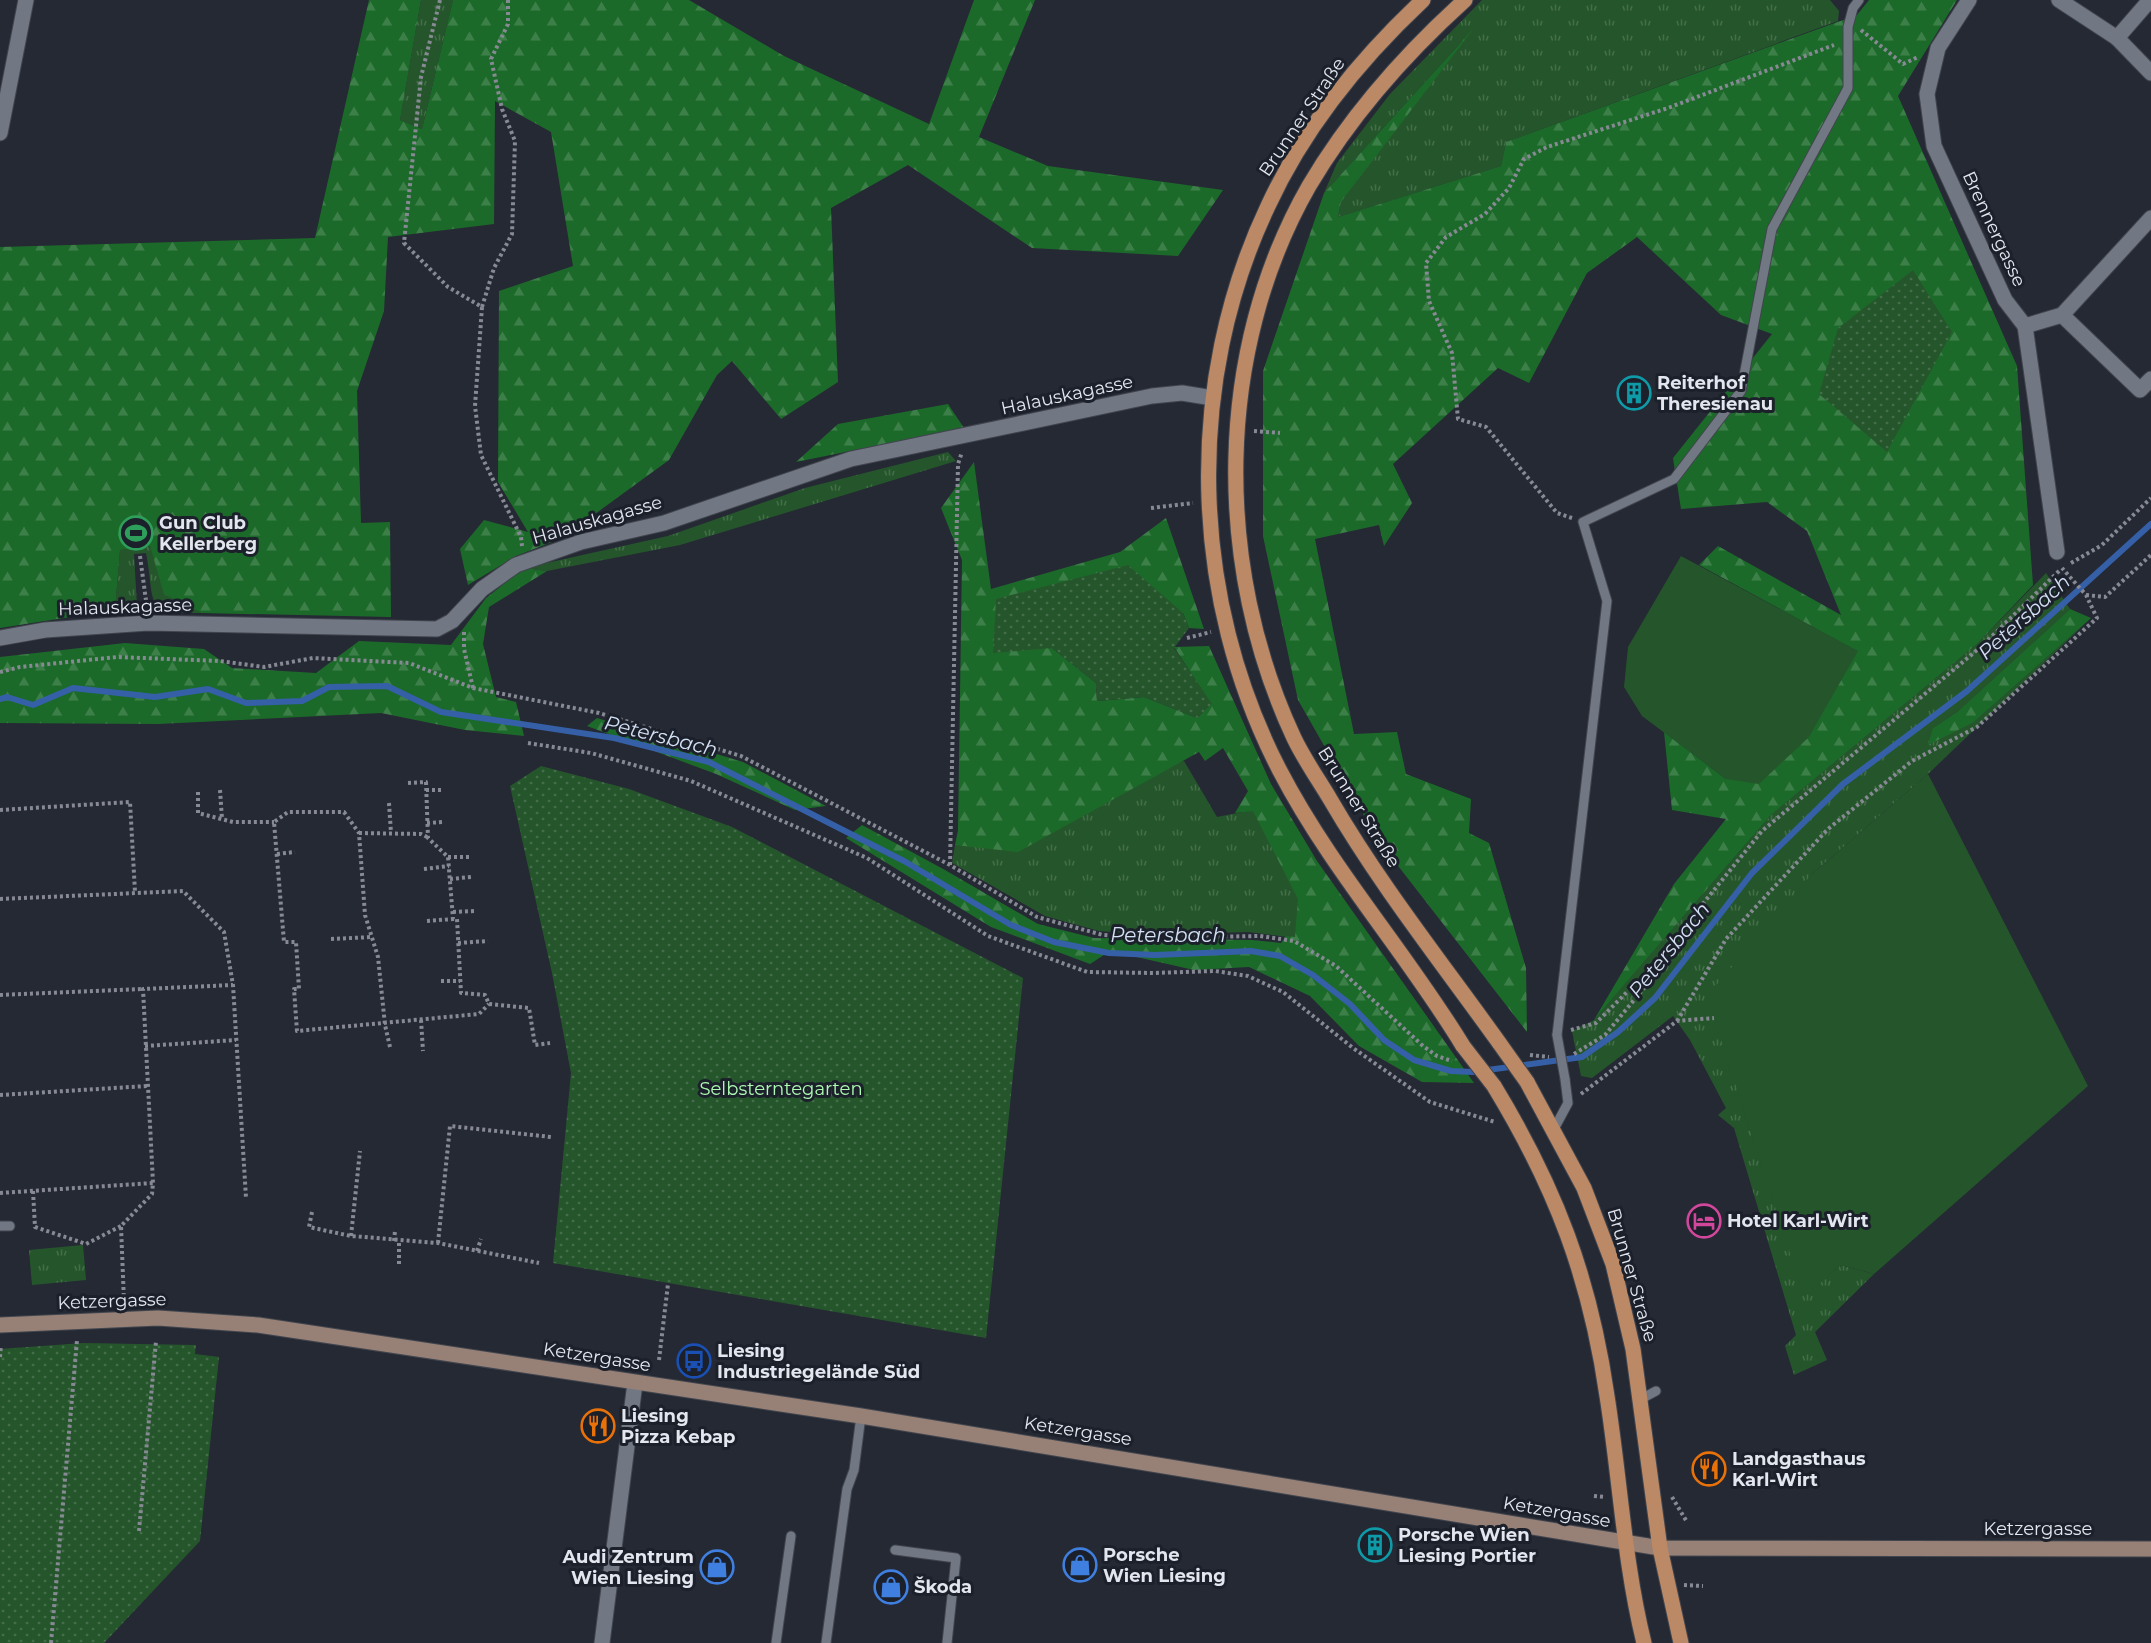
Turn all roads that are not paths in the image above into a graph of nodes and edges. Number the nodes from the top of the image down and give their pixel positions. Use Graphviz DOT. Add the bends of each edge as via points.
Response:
graph roads {
  1 [pos="26,0"];
  2 [pos="1423,0"];
  3 [pos="1465,0"];
  4 [pos="1859,0"];
  5 [pos="1969,0"];
  6 [pos="2059,0"];
  7 [pos="2150,0"];
  8 [pos="2117,38"];
  9 [pos="2151,73"];
  10 [pos="0,133"];
  11 [pos="2151,218"];
  12 [pos="2062,315"];
  13 [pos="2025,326"];
  14 [pos="2151,379"];
  15 [pos="1213,398"];
  16 [pos="2057,552"];
  17 [pos="0,638"];
  18 [pos="1554,1129"];
  19 [pos="0,1325"];
  20 [pos="635,1383"];
  21 [pos="1656,1391"];
  22 [pos="1641,1399"];
  23 [pos="861,1416"];
  24 [pos="791,1536"];
  25 [pos="1625,1544"];
  26 [pos="1660,1548"];
  27 [pos="2151,1549"];
  28 [pos="895,1551"];
  29 [pos="602,1643"];
  30 [pos="776,1643"];
  31 [pos="826,1643"];
  32 [pos="947,1643"];
  33 [pos="1644,1643"];
  34 [pos="1681,1643"];
  1 -- 10 [label="street"];
  2 -- 15 [label="main road, Brunner Straße" via="1365,59 1332,101 1296,154 1268,206 1228,316"];
  3 -- 18 [label="main road, Brunner Straße, bridge" via="1401,61 1363,105 1308,188 1277,255 1252,337 1238,429 1236,519 1262,653 1295,740 1363,855 1527,1082"];
  4 -- 18 [label="lane, bridge" via="1850,21 1848,88 1772,229 1741,391 1674,479 1583,522 1607,601 1557,1035 1568,1103"];
  5 -- 13 [label="street, Brennergasse" via="1938,48 1927,94 1934,146 2005,300"];
  6 -- 8 [label="street"];
  7 -- 8 [label="street"];
  8 -- 9 [label="street"];
  11 -- 12 [label="street"];
  12 -- 13 [label="street"];
  12 -- 14 [label="street" via="2140,390"];
  13 -- 16 [label="street, Brennergasse"];
  15 -- 17 [label="street, Halauskagasse" via="1182,393 1152,396 851,459 664,523 581,542 525,561 482,589 458,615 437,629 148,623 45,630"];
  15 -- 25 [label="main road, Brunner Straße, bridge" via="1209,532 1239,675 1280,770 1343,874 1494,1086 1559,1208 1593,1321 1610,1413"];
  18 -- 22 [label="main road, Brunner Straße" via="1604,1237 1629,1331"];
  19 -- 20 [label="main road, Ketzergasse" via="125,1318 204,1320"];
  20 -- 23 [label="main road, Ketzergasse"];
  20 -- 29 [label="street"];
  21 -- 22 [label="lane"];
  22 -- 26 [label="main road, Brunner Straße"];
  23 -- 25 [label="main road, Ketzergasse"];
  23 -- 31 [label="lane" via="854,1470 845,1499"];
  24 -- 30 [label="lane"];
  25 -- 26 [label="main road, Ketzergasse"];
  25 -- 33 [label="main road, Brunner Straße"];
  26 -- 27 [label="main road, Ketzergasse"];
  26 -- 34 [label="main road, Brunner Straße"];
  28 -- 32 [label="lane" via="956,1558"];
}
